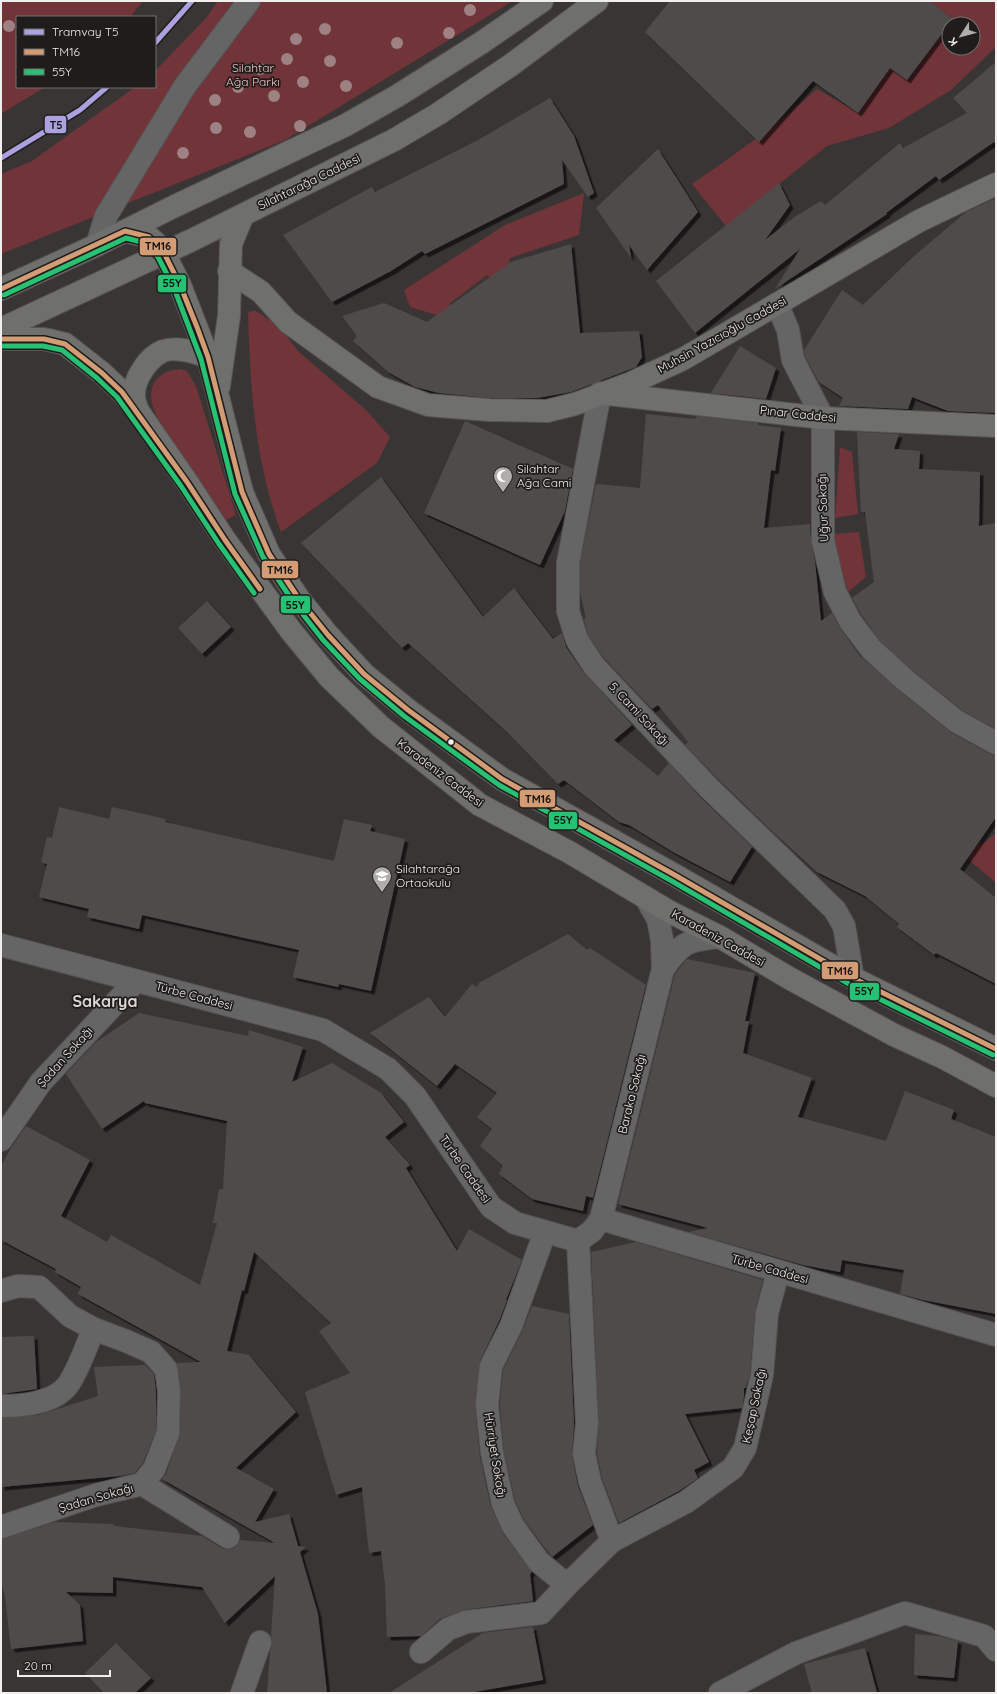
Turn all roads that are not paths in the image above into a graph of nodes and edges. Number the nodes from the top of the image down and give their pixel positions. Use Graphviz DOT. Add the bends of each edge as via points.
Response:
graph roads {
  1 [pos="249,1"];
  2 [pos="542,1"];
  3 [pos="597,1"];
  4 [pos="996,184"];
  5 [pos="243,215"];
  6 [pos="125,231"];
  7 [pos="97,245"];
  8 [pos="164,253"];
  9 [pos="229,271"];
  10 [pos="1,289"];
  11 [pos="777,304"];
  12 [pos="1,328"];
  13 [pos="1,339"];
  14 [pos="208,357"];
  15 [pos="600,393"];
  16 [pos="218,397"];
  17 [pos="138,411"];
  18 [pos="823,418"];
  19 [pos="996,426"];
  20 [pos="996,743"];
  21 [pos="646,898"];
  22 [pos="720,937"];
  23 [pos="1,945"];
  24 [pos="663,969"];
  25 [pos="853,978"];
  26 [pos="136,981"];
  27 [pos="996,1049"];
  28 [pos="996,1086"];
  29 [pos="1,1140"];
  30 [pos="600,1219"];
  31 [pos="546,1232"];
  32 [pos="578,1241"];
  33 [pos="778,1272"];
  34 [pos="1,1291"];
  35 [pos="94,1329"];
  36 [pos="996,1335"];
  37 [pos="1,1406"];
  38 [pos="142,1484"];
  39 [pos="1,1527"];
  40 [pos="228,1537"];
  41 [pos="612,1541"];
  42 [pos="567,1585"];
  43 [pos="260,1642"];
  44 [pos="996,1650"];
  45 [pos="421,1652"];
  46 [pos="242,1693"];
  47 [pos="720,1693"];
  1 -- 7 [label="street" via="185,86 106,216"];
  2 -- 6 [label="main road" via="481,43 344,126"];
  3 -- 5 [label="main road, Silahtarağa Caddesi" via="511,65 438,114 394,140"];
  4 -- 11 [label="main road, Muhsin Yazıcıoğlu Caddesi" via="919,221"];
  5 -- 8 [label="main road, Silahtarağa Caddesi"];
  5 -- 9 [label="main road" via="231,244"];
  6 -- 7 [label="main road"];
  6 -- 8 [label="main road" via="149,237"];
  7 -- 10 [label="main road"];
  8 -- 12 [label="main road, Silahtarağa Caddesi"];
  8 -- 14 [label="main road" via="180,285"];
  9 -- 15 [label="main road, Muhsin Yazıcıoğlu Caddesi" via="261,292 288,322 378,386 428,405 547,411 575,404"];
  9 -- 16 [label="main road" via="229,316"];
  11 -- 15 [label="main road, Muhsin Yazıcıoğlu Caddesi" via="682,359 630,383"];
  11 -- 18 [label="street, Uğur Sokağı" via="788,330 793,360"];
  13 -- 17 [label="main road, Karadeniz Caddesi" via="44,339 65,344 102,373"];
  14 -- 16 [label="main road"];
  14 -- 17 [label="main road" via="193,351 178,350 163,351 153,358 142,371 136,385 134,396"];
  15 -- 18 [label="main road, Pınar Caddesi"];
  15 -- 25 [label="street, 5. Cami Sokağı" via="568,563 568,611 577,640 594,666 709,788 835,910 844,926"];
  16 -- 25 [label="main road" via="242,492 269,554 309,611 364,674 408,710 502,779"];
  17 -- 21 [label="main road, Karadeniz Caddesi" via="225,540 291,631 329,677 381,728 480,805 569,852"];
  18 -- 19 [label="main road, Pınar Caddesi"];
  18 -- 20 [label="street, Uğur Sokağı" via="823,541 835,592 847,615 871,650 904,679 956,721"];
  21 -- 22 [label="main road, Karadeniz Caddesi"];
  21 -- 24 [label="street, Baraka Sokağı" via="658,919"];
  22 -- 24 [label="street, Baraka Sokağı" via="697,939 677,950"];
  22 -- 28 [label="main road, Karadeniz Caddesi" via="894,1035"];
  23 -- 26 [label="street, Türbe Caddesi"];
  24 -- 30 [label="street, Baraka Sokağı"];
  25 -- 27 [label="main road"];
  26 -- 29 [label="street, Şadan Sokağı" via="41,1082"];
  26 -- 31 [label="street, Türbe Caddesi" via="323,1030 388,1069 415,1096 491,1207 515,1223"];
  30 -- 32 [label="street" via="592,1232"];
  30 -- 33 [label="street, Türbe Caddesi"];
  31 -- 32 [label="street, Türbe Caddesi"];
  31 -- 42 [label="street, Hürriyet Sokağı" via="511,1326 491,1366 487,1405 492,1453 503,1504 513,1526 539,1562"];
  32 -- 41 [label="street" via="587,1423 584,1454 590,1482"];
  33 -- 36 [label="street, Türbe Caddesi"];
  33 -- 41 [label="street, Keşap Sokağı" via="766,1314 762,1375 745,1448 733,1468 686,1502"];
  34 -- 35 [label="street, Şadan Sokağı" via="18,1286 39,1287 70,1316"];
  35 -- 37 [label="street" via="67,1386 57,1395 19,1406"];
  35 -- 38 [label="street, Şadan Sokağı" via="152,1352 166,1369 169,1391 168,1433 154,1470"];
  38 -- 39 [label="street, Şadan Sokağı" via="96,1495"];
  38 -- 40 [label="street"];
  41 -- 42 [label="street"];
  42 -- 45 [label="street" via="541,1614 466,1622 448,1629"];
  43 -- 46 [label="street"];
  44 -- 47 [label="street" via="984,1636 905,1613 796,1653"];
}
